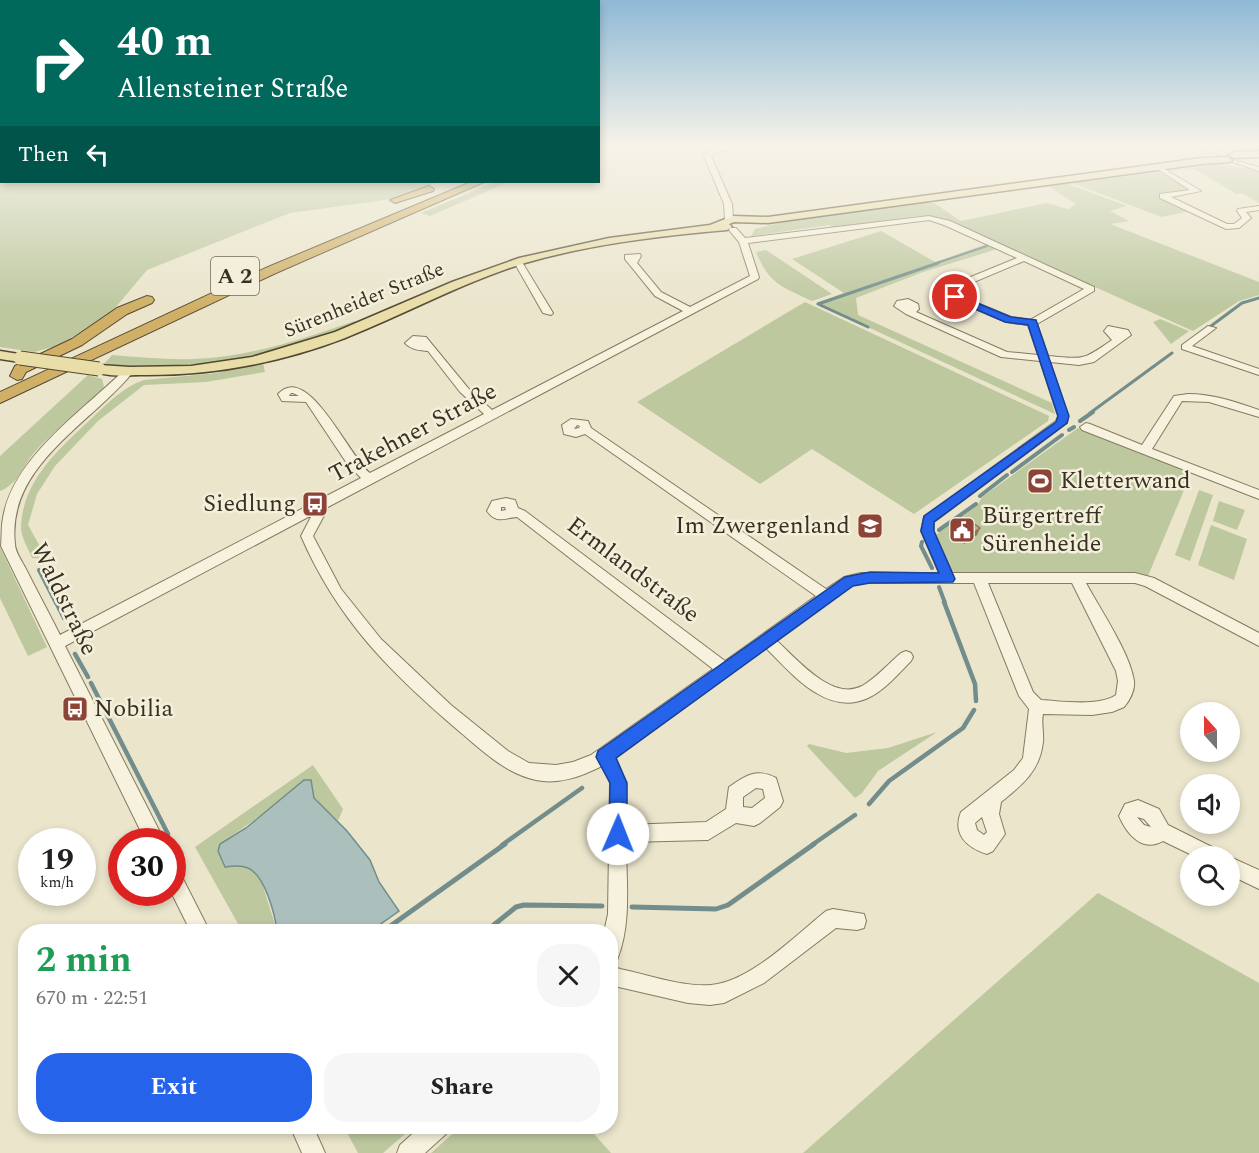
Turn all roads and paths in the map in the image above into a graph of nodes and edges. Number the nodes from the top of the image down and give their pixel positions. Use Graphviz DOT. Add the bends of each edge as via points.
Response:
graph roads {
  1 [pos="414,200"];
  2 [pos="437,200"];
  3 [pos="725,200"];
  4 [pos="917,200"];
  5 [pos="1170,200"];
  6 [pos="1259,208"];
  7 [pos="737,228"];
  8 [pos="1022,259"];
  9 [pos="518,262"];
  10 [pos="633,263"];
  11 [pos="147,300"];
  12 [pos="690,311"];
  13 [pos="909,312"];
  14 [pos="548,313"];
  15 [pos="1032,322"];
  16 [pos="1211,328"];
  17 [pos="1118,340"];
  18 [pos="105,347"];
  19 [pos="431,348"];
  20 [pos="0,355"];
  21 [pos="1043,358"];
  22 [pos="128,372"];
  23 [pos="1259,372"];
  24 [pos="17,376"];
  25 [pos="0,384"];
  26 [pos="0,398"];
  27 [pos="307,399"];
  28 [pos="0,407"];
  29 [pos="1259,414"];
  30 [pos="492,416"];
  31 [pos="1086,427"];
  32 [pos="585,429"];
  33 [pos="1145,450"];
  34 [pos="370,479"];
  35 [pos="1259,495"];
  36 [pos="319,506"];
  37 [pos="512,511"];
  38 [pos="285,524"];
  39 [pos="307,536"];
  40 [pos="1076,577"];
  41 [pos="979,578"];
  42 [pos="948,579"];
  43 [pos="826,596"];
  44 [pos="767,640"];
  45 [pos="1259,640"];
  46 [pos="55,644"];
  47 [pos="906,657"];
  48 [pos="724,669"];
  49 [pos="1037,707"];
  50 [pos="604,757"];
  51 [pos="993,799"];
  52 [pos="734,814"];
  53 [pos="149,828"];
  54 [pos="1161,831"];
  55 [pos="618,834"];
  56 [pos="1192,846"];
  57 [pos="1240,871"];
  58 [pos="1259,880"];
  59 [pos="186,903"];
  60 [pos="857,921"];
  61 [pos="197,924"];
  62 [pos="615,924"];
  63 [pos="618,978"];
  64 [pos="305,1134"];
  65 [pos="429,1134"];
  66 [pos="314,1153"];
  67 [pos="408,1153"];
  1 -- 24 [label="highway, A 2" via="264,263"];
  2 -- 18 [label="highway, A 2"];
  3 -- 7 [label="street"];
  4 -- 7 [label="main road, Sürenheider Straße" via="768,220"];
  5 -- 6 [label="street" via="1226,228 1247,218 1241,211"];
  7 -- 8 [label="street" via="929,218 948,223"];
  7 -- 9 [label="main road, Sürenheider Straße" via="702,229 574,247"];
  7 -- 12 [label="street, Trakehner Straße" via="755,277"];
  8 -- 15 [label="street" via="1091,289"];
  8 -- 15 [label="street" via="952,288 952,292 955,297 1009,320"];
  9 -- 14 [label="street"];
  9 -- 22 [label="main road, Sürenheider Straße" via="339,335 284,353 194,370"];
  10 -- 12 [label="street" via="658,294"];
  11 -- 24 [label="highway" via="77,342 20,369"];
  12 -- 30 [label="street, Trakehner Straße"];
  13 -- 21 [label="street" via="1005,355"];
  15 -- 21 [label="street"];
  16 -- 23 [label="street" via="1185,347"];
  17 -- 21 [label="street" via="1090,360"];
  18 -- 26 [label="highway, A 2"];
  18 -- 28 [label="highway" via="96,357"];
  19 -- 30 [label="street" via="464,390"];
  20 -- 22 [label="main road, Sürenheider Straße, bridge"];
  21 -- 42 [label="street" via="1063,420 928,520 927,531"];
  22 -- 46 [label="street, Waldstraße" via="41,456 10,506 8,546"];
  24 -- 25 [label="highway, A 2"];
  27 -- 34 [label="street" via="355,467"];
  29 -- 33 [label="street" via="1205,397 1178,398"];
  30 -- 34 [label="street, Trakehner Straße"];
  31 -- 33 [label="street"];
  32 -- 43 [label="street"];
  33 -- 35 [label="street"];
  34 -- 36 [label="street, Trakehner Straße"];
  36 -- 38 [label="street, Trakehner Straße"];
  36 -- 39 [label="street" via="321,510"];
  37 -- 48 [label="street, Ermlandstraße"];
  38 -- 39 [label="street"];
  38 -- 46 [label="street, Trakehner Straße"];
  39 -- 50 [label="street" via="324,572 383,651 423,691 508,761 539,773 559,773 588,766"];
  40 -- 41 [label="street"];
  40 -- 45 [label="street" via="1135,578 1149,582"];
  40 -- 49 [label="street" via="1118,660 1126,679 1125,693 1119,702 1103,707"];
  41 -- 42 [label="street"];
  41 -- 49 [label="street" via="1027,696"];
  42 -- 43 [label="street" via="861,578"];
  43 -- 44 [label="street"];
  44 -- 47 [label="street" via="825,691 840,696 863,693"];
  44 -- 48 [label="street"];
  46 -- 53 [label="street, Waldstraße"];
  48 -- 50 [label="street"];
  49 -- 51 [label="street" via="1031,760 1020,776"];
  50 -- 55 [label="street" via="618,783"];
  52 -- 55 [label="street" via="708,831"];
  54 -- 56 [label="street"];
  55 -- 62 [label="street"];
  57 -- 58 [label="street"];
  59 -- 61 [label="street"];
  60 -- 63 [label="street" via="833,918 732,991 705,995"];
  64 -- 66 [label="street"];
  65 -- 67 [label="street"];
}
